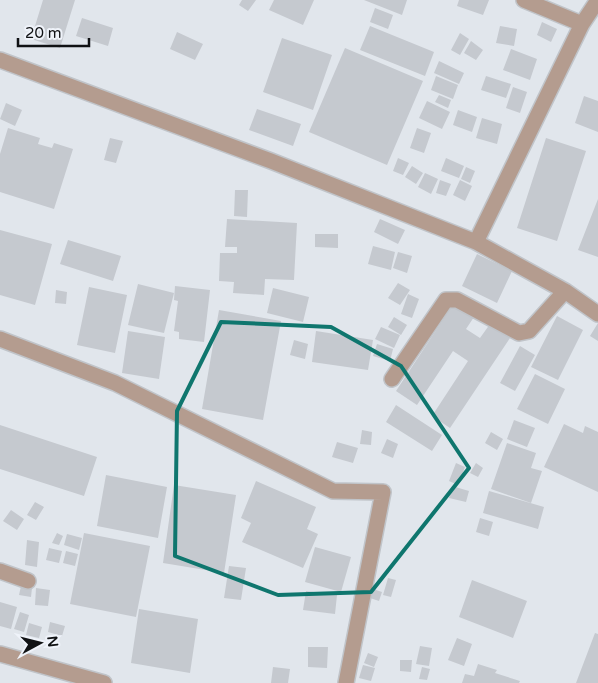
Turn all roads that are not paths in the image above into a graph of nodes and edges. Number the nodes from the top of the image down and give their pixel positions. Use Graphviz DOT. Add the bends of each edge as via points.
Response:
graph roads {
  1 [pos="524,0"];
  2 [pos="596,6"];
  3 [pos="582,24"];
  4 [pos="0,60"];
  5 [pos="476,242"];
  6 [pos="565,291"];
  7 [pos="598,314"];
  8 [pos="0,339"];
  9 [pos="392,379"];
  10 [pos="0,571"];
  11 [pos="28,581"];
  12 [pos="0,654"];
  13 [pos="104,683"];
  14 [pos="346,683"];
  1 -- 3 [label="street"];
  2 -- 3 [label="street"];
  3 -- 5 [label="street"];
  4 -- 5 [label="street"];
  5 -- 6 [label="street"];
  6 -- 7 [label="street"];
  6 -- 9 [label="street" via="528,331 519,333 458,300 446,300"];
  8 -- 14 [label="street" via="115,384 333,491 382,492"];
  10 -- 11 [label="street"];
  12 -- 13 [label="street"];
}
